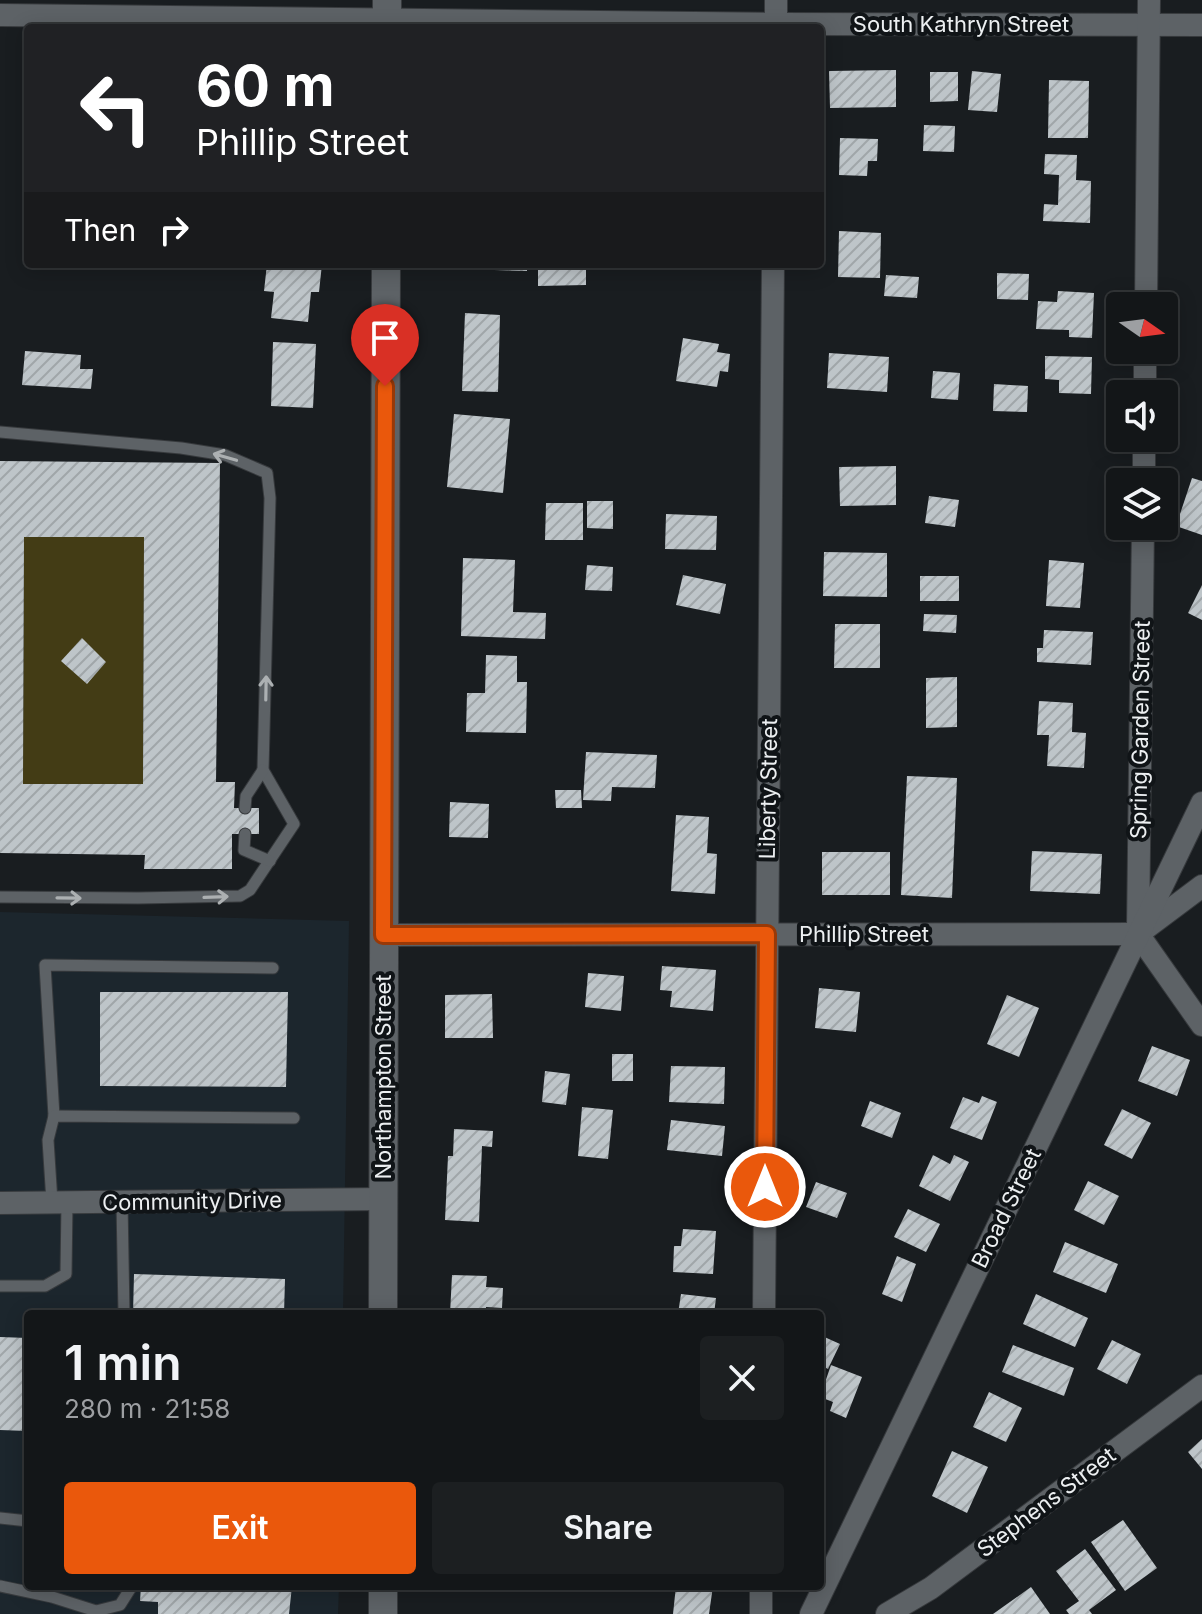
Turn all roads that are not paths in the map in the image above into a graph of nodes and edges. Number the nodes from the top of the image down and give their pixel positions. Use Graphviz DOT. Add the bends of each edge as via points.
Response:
graph roads {
  1 [pos="776,0"];
  2 [pos="1149,0"];
  3 [pos="0,15"];
  4 [pos="387,16"];
  5 [pos="698,24"];
  6 [pos="776,24"];
  7 [pos="1149,25"];
  8 [pos="1202,25"];
  9 [pos="824,26"];
  10 [pos="386,268"];
  11 [pos="773,268"];
  12 [pos="1146,292"];
  13 [pos="0,432"];
  14 [pos="1143,540"];
  15 [pos="263,770"];
  16 [pos="1202,803"];
  17 [pos="245,808"];
  18 [pos="245,834"];
  19 [pos="270,861"];
  20 [pos="1202,886"];
  21 [pos="0,897"];
  22 [pos="767,934"];
  23 [pos="1138,934"];
  24 [pos="383,935"];
  25 [pos="273,968"];
  26 [pos="1202,1025"];
  27 [pos="54,1116"];
  28 [pos="294,1118"];
  29 [pos="383,1199"];
  30 [pos="122,1202"];
  31 [pos="0,1203"];
  32 [pos="59,1203"];
  33 [pos="0,1286"];
  34 [pos="124,1310"];
  35 [pos="383,1310"];
  36 [pos="764,1310"];
  37 [pos="1202,1386"];
  38 [pos="0,1518"];
  39 [pos="24,1521"];
  40 [pos="0,1586"];
  41 [pos="824,1587"];
  42 [pos="129,1590"];
  43 [pos="383,1590"];
  44 [pos="761,1590"];
  45 [pos="823,1590"];
  46 [pos="383,1614"];
  47 [pos="761,1614"];
  48 [pos="811,1614"];
  49 [pos="887,1614"];
  1 -- 6 [label="street"];
  2 -- 7 [label="street"];
  3 -- 4 [label="street, South Kathryn Street"];
  4 -- 5 [label="street, South Kathryn Street"];
  7 -- 8 [label="street, South Kathryn Street"];
  7 -- 9 [label="street, South Kathryn Street"];
  7 -- 12 [label="street"];
  10 -- 24 [label="street, Northampton Street"];
  11 -- 22 [label="street, Liberty Street"];
  15 -- 13 [label="lane, one-way" via="267,473 210,452"];
  14 -- 23 [label="street, Spring Garden Street"];
  15 -- 17 [label="lane" via="246,796"];
  15 -- 19 [label="lane" via="294,824"];
  16 -- 23 [label="street, Broad Street"];
  18 -- 19 [label="lane" via="244,850"];
  21 -- 19 [label="lane, one-way" via="240,896"];
  20 -- 23 [label="street"];
  22 -- 23 [label="street, Phillip Street"];
  22 -- 24 [label="street, Phillip Street"];
  22 -- 36 [label="street, Liberty Street"];
  23 -- 26 [label="street"];
  23 -- 41 [label="street, Broad Street"];
  24 -- 29 [label="street, Northampton Street"];
  25 -- 27 [label="lane" via="45,965"];
  27 -- 28 [label="lane"];
  27 -- 32 [label="lane" via="48,1140"];
  29 -- 30 [label="street, Community Drive"];
  29 -- 35 [label="street, Northampton Street"];
  30 -- 32 [label="street, Community Drive"];
  30 -- 34 [label="lane"];
  31 -- 32 [label="street, Community Drive"];
  32 -- 33 [label="lane" via="66,1274 45,1286"];
  37 -- 49 [label="street, Stephens Street" via="931,1588"];
  38 -- 39 [label="lane"];
  40 -- 42 [label="lane" via="96,1611 120,1605"];
  43 -- 46 [label="street"];
  44 -- 47 [label="street"];
  45 -- 48 [label="street, Broad Street"];
}
